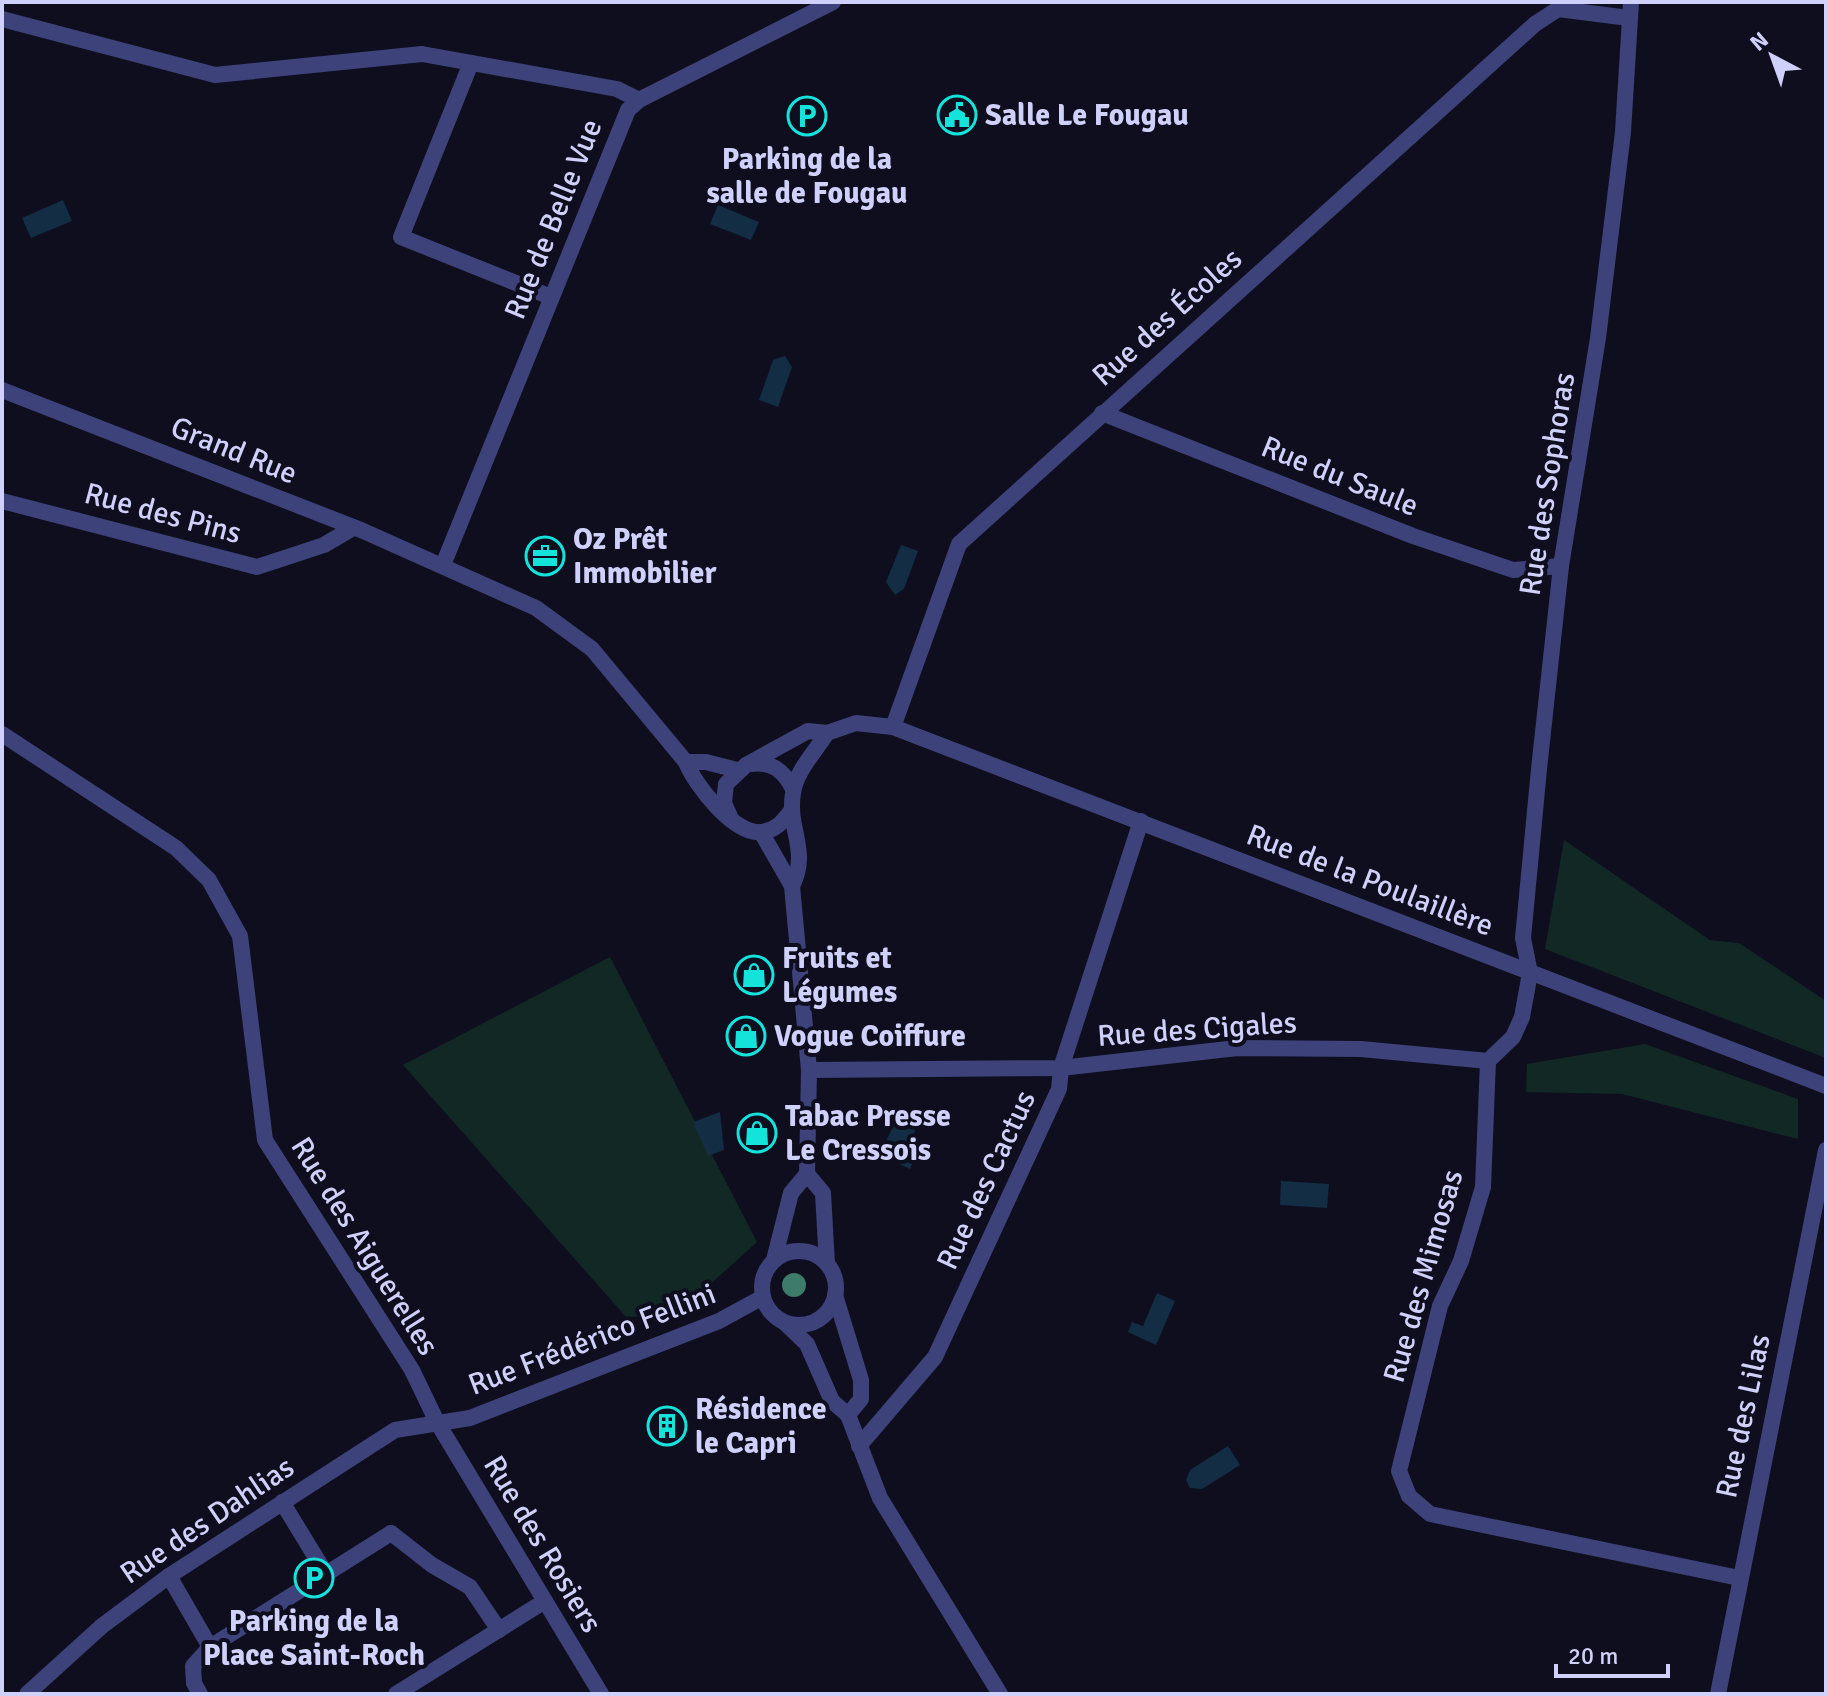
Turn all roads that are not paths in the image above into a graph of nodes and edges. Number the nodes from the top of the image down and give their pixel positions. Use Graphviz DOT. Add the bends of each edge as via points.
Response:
graph roads {
  1 [pos="833,2"];
  2 [pos="1558,5"];
  3 [pos="1630,10"];
  4 [pos="2,19"];
  5 [pos="471,63"];
  6 [pos="639,100"];
  7 [pos="551,297"];
  8 [pos="2,390"];
  9 [pos="1102,413"];
  10 [pos="2,501"];
  11 [pos="351,529"];
  12 [pos="443,565"];
  13 [pos="1561,566"];
  14 [pos="893,727"];
  15 [pos="827,733"];
  16 [pos="2,734"];
  17 [pos="686,762"];
  18 [pos="741,767"];
  19 [pos="793,789"];
  20 [pos="791,811"];
  21 [pos="731,819"];
  22 [pos="1141,821"];
  23 [pos="761,832"];
  24 [pos="792,886"];
  25 [pos="1530,973"];
  26 [pos="1488,1061"];
  27 [pos="1061,1068"];
  28 [pos="809,1070"];
  29 [pos="1826,1086"];
  30 [pos="1826,1150"];
  31 [pos="807,1174"];
  32 [pos="774,1260"];
  33 [pos="827,1264"];
  34 [pos="835,1295"];
  35 [pos="763,1297"];
  36 [pos="785,1323"];
  37 [pos="848,1415"];
  38 [pos="437,1422"];
  39 [pos="859,1446"];
  40 [pos="282,1502"];
  41 [pos="326,1574"];
  42 [pos="169,1576"];
  43 [pos="1739,1578"];
  44 [pos="545,1601"];
  45 [pos="499,1630"];
  46 [pos="210,1647"];
  47 [pos="27,1694"];
  48 [pos="200,1694"];
  49 [pos="396,1694"];
  50 [pos="601,1694"];
  51 [pos="1000,1694"];
  52 [pos="1718,1694"];
  1 -- 6 [label="street, Rue de Belle Vue"];
  2 -- 3 [label="street, Rue des Écoles"];
  2 -- 9 [label="street, Rue des Écoles"];
  3 -- 13 [label="street, Rue des Sophoras" via="1623,132 1600,322"];
  4 -- 5 [label="street" via="215,75 422,54"];
  5 -- 6 [label="street" via="617,89"];
  5 -- 7 [label="street" via="401,237"];
  6 -- 7 [label="street, Rue de Belle Vue" via="621,123"];
  7 -- 12 [label="street, Rue de Belle Vue"];
  8 -- 11 [label="street, Grand Rue"];
  9 -- 13 [label="street, Rue du Saule" via="1513,570"];
  9 -- 14 [label="street, Rue des Écoles" via="959,544"];
  10 -- 11 [label="street, Rue des Pins" via="257,567 324,545"];
  11 -- 12 [label="street, Grand Rue"];
  12 -- 17 [label="street, Grand Rue" via="536,608 572,631"];
  13 -- 25 [label="street, Rue des Sophoras" via="1523,938"];
  14 -- 15 [label="street" via="856,723"];
  14 -- 22 [label="street, Rue de la Poulaillère"];
  15 -- 18 [label="street" via="808,731"];
  15 -- 19 [label="street"];
  16 -- 38 [label="street, Rue des Aiguerelles" via="176,848 209,880 240,936 265,1140 412,1370"];
  17 -- 18 [label="street"];
  17 -- 21 [label="street, Grand Rue" via="693,781"];
  18 -- 19 [label="street" via="761,762 775,766"];
  18 -- 21 [label="street" via="726,784 724,803"];
  19 -- 20 [label="street"];
  20 -- 23 [label="street" via="779,826"];
  20 -- 24 [label="street" via="801,869"];
  21 -- 23 [label="street" via="745,830"];
  22 -- 25 [label="street, Rue de la Poulaillère"];
  22 -- 27 [label="street, Rue des Cactus"];
  23 -- 24 [label="street"];
  24 -- 28 [label="street"];
  25 -- 26 [label="street" via="1513,1037"];
  25 -- 29 [label="street, Rue de la Poulaillère"];
  26 -- 27 [label="street, Rue des Cigales" via="1361,1049 1237,1048"];
  26 -- 43 [label="street, Rue des Mimosas" via="1483,1187 1461,1261 1440,1306 1399,1471 1409,1496 1430,1514"];
  27 -- 28 [label="street, Rue des Cigales"];
  27 -- 39 [label="street, Rue des Cactus" via="1059,1089 935,1357"];
  28 -- 31 [label="street"];
  30 -- 43 [label="street, Rue des Lilas"];
  31 -- 32 [label="street" via="791,1193"];
  31 -- 33 [label="street" via="823,1193"];
  32 -- 33 [label="street" via="802,1251"];
  32 -- 35 [label="street" via="765,1272"];
  33 -- 34 [label="street"];
  34 -- 36 [label="street" via="819,1320"];
  34 -- 37 [label="street" via="861,1380 861,1399"];
  35 -- 36 [label="street"];
  35 -- 38 [label="street, Rue Frédérico Fellini" via="685,1336 470,1418"];
  36 -- 37 [label="street" via="807,1344 832,1401"];
  37 -- 39 [label="street"];
  38 -- 40 [label="street, Rue des Dahlias" via="395,1430"];
  38 -- 44 [label="street, Rue des Rosiers"];
  39 -- 51 [label="street" via="880,1498"];
  40 -- 41 [label="street"];
  40 -- 42 [label="street, Rue des Dahlias"];
  41 -- 45 [label="street" via="391,1533 470,1587"];
  41 -- 46 [label="street"];
  42 -- 46 [label="street"];
  42 -- 47 [label="street, Rue des Dahlias" via="102,1626"];
  43 -- 52 [label="street, Rue des Lilas"];
  44 -- 45 [label="street"];
  44 -- 50 [label="street, Rue des Rosiers"];
  45 -- 49 [label="street"];
  46 -- 48 [label="street" via="193,1666"];
}
